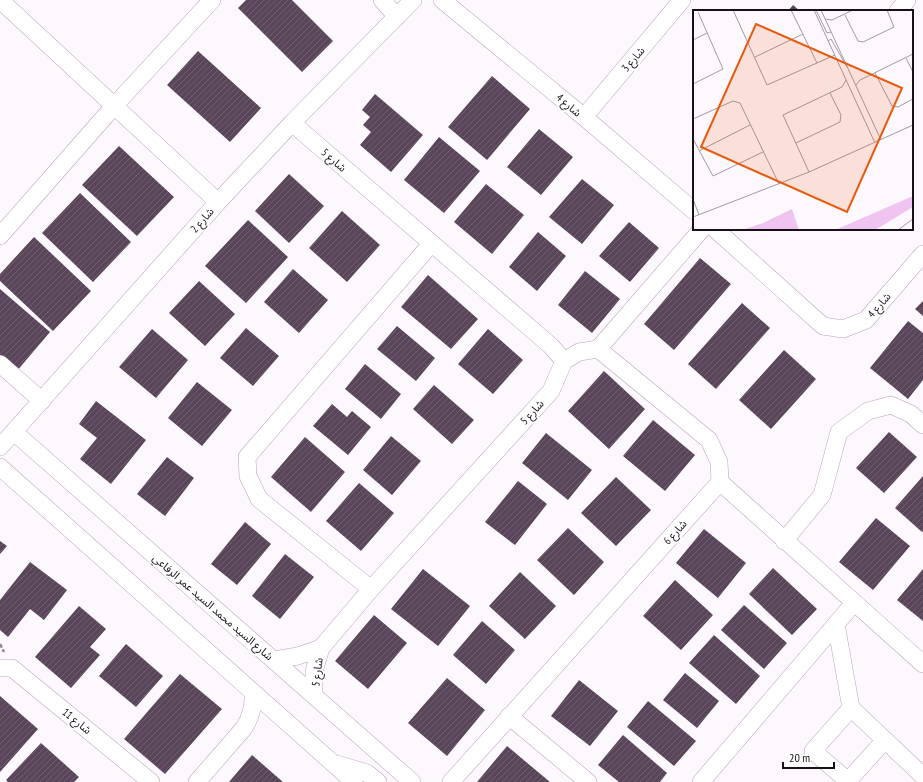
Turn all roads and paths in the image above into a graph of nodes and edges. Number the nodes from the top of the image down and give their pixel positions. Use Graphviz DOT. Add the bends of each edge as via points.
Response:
graph roads {
  1 [pos="0,0"];
  2 [pos="212,0"];
  3 [pos="382,0"];
  4 [pos="413,0"];
  5 [pos="442,0"];
  6 [pos="682,0"];
  7 [pos="907,0"];
  8 [pos="899,10"];
  9 [pos="397,17"];
  10 [pos="115,106"];
  11 [pos="584,118"];
  12 [pos="292,123"];
  13 [pos="218,202"];
  14 [pos="693,211"];
  15 [pos="711,230"];
  16 [pos="713,230"];
  17 [pos="0,236"];
  18 [pos="431,244"];
  19 [pos="923,254"];
  20 [pos="598,349"];
  21 [pos="564,361"];
  22 [pos="0,364"];
  23 [pos="42,401"];
  24 [pos="923,425"];
  25 [pos="14,432"];
  26 [pos="0,447"];
  27 [pos="0,467"];
  28 [pos="720,482"];
  29 [pos="784,541"];
  30 [pos="371,589"];
  31 [pos="854,603"];
  32 [pos="836,624"];
  33 [pos="320,648"];
  34 [pos="274,660"];
  35 [pos="923,664"];
  36 [pos="0,668"];
  37 [pos="253,692"];
  38 [pos="314,696"];
  39 [pos="851,708"];
  40 [pos="509,716"];
  41 [pos="282,718"];
  42 [pos="244,728"];
  43 [pos="885,740"];
  44 [pos="331,762"];
  45 [pos="923,777"];
  46 [pos="151,782"];
  47 [pos="197,782"];
  48 [pos="354,782"];
  49 [pos="378,782"];
  50 [pos="412,782"];
  51 [pos="451,782"];
  52 [pos="588,782"];
  53 [pos="701,782"];
  54 [pos="848,782"];
  55 [pos="920,782"];
  1 -- 10 [label="street"];
  2 -- 10 [label="street"];
  3 -- 9 [label="street"];
  4 -- 9 [label="street, شارع 2"];
  5 -- 11 [label="street, شارع 4"];
  6 -- 11 [label="street, شارع 3"];
  7 -- 8 [label="street"];
  9 -- 12 [label="street, شارع 2"];
  10 -- 13 [label="street"];
  10 -- 17 [label="street"];
  11 -- 14 [label="street, شارع 4"];
  12 -- 13 [label="street, شارع 2"];
  12 -- 18 [label="street, شارع 5"];
  13 -- 23 [label="street, شارع 2"];
  15 -- 20 [label="street"];
  16 -- 19 [label="street, شارع 4" via="823,326 843,330 866,320"];
  18 -- 21 [label="street, شارع 5" via="551,346"];
  18 -- 30 [label="street" via="247,457 248,476 259,498"];
  20 -- 21 [label="street" via="579,352"];
  20 -- 28 [label="street" via="709,440 719,462"];
  21 -- 30 [label="street, شارع 5" via="551,392"];
  22 -- 23 [label="street"];
  23 -- 25 [label="street, شارع 2"];
  24 -- 29 [label="street" via="911,414 891,405 868,411 839,432 822,495"];
  25 -- 26 [label="street, شارع 2"];
  25 -- 34 [label="street, شارع السيد محمد السيد عمر الرفاعي"];
  27 -- 37 [label="street"];
  28 -- 29 [label="street"];
  28 -- 40 [label="street, شارع 6"];
  29 -- 31 [label="street"];
  30 -- 33 [label="street, شارع 5"];
  31 -- 32 [label="street"];
  31 -- 35 [label="street"];
  32 -- 39 [label="street"];
  32 -- 53 [label="street"];
  33 -- 34 [label="street, شارع 5" via="298,656"];
  33 -- 38 [label="street, شارع 5" via="314,671"];
  34 -- 38 [label="street, شارع السيد محمد السيد عمر الرفاعي"];
  36 -- 46 [label="street, شارع 11" via="12,668"];
  37 -- 41 [label="street"];
  37 -- 42 [label="street" via="252,711"];
  38 -- 50 [label="street, شارع السيد محمد السيد عمر الرفاعي"];
  39 -- 43 [label="street"];
  39 -- 54 [label="street" via="813,751"];
  40 -- 51 [label="street, شارع 6"];
  40 -- 52 [label="street"];
  41 -- 42 [label="street" via="262,720"];
  41 -- 44 [label="street"];
  42 -- 47 [label="street"];
  43 -- 45 [label="street"];
  43 -- 54 [label="street"];
  44 -- 48 [label="street"];
  44 -- 49 [label="street" via="367,773"];
  45 -- 55 [label="street"];
}
